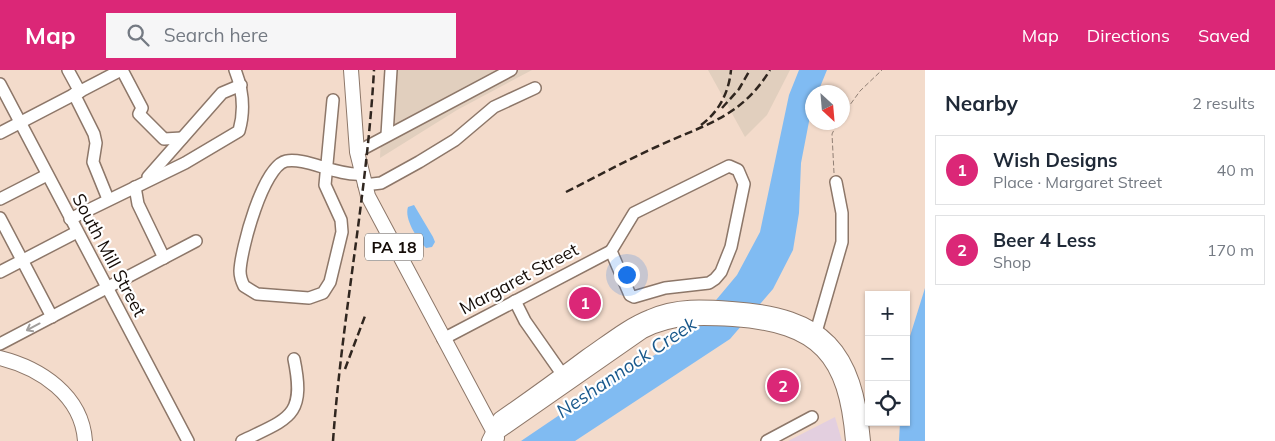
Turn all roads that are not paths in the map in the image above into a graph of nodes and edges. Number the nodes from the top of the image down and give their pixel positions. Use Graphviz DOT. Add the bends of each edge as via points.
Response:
graph roads {
  1 [pos="68,70"];
  2 [pos="122,70"];
  3 [pos="235,70"];
  4 [pos="351,70"];
  5 [pos="391,70"];
  6 [pos="511,70"];
  7 [pos="0,84"];
  8 [pos="241,85"];
  9 [pos="535,88"];
  10 [pos="77,93"];
  11 [pos="333,100"];
  12 [pos="20,123"];
  13 [pos="0,133"];
  14 [pos="388,136"];
  15 [pos="182,138"];
  16 [pos="357,152"];
  17 [pos="328,170"];
  18 [pos="47,175"];
  19 [pos="363,179"];
  20 [pos="836,182"];
  21 [pos="139,184"];
  22 [pos="0,199"];
  23 [pos="108,199"];
  24 [pos="0,218"];
  25 [pos="70,219"];
  26 [pos="77,232"];
  27 [pos="196,241"];
  28 [pos="611,250"];
  29 [pos="164,258"];
  30 [pos="23,260"];
  31 [pos="0,272"];
  32 [pos="106,288"];
  33 [pos="515,301"];
  34 [pos="753,315"];
  35 [pos="52,317"];
  36 [pos="816,332"];
  37 [pos="443,338"];
  38 [pos="0,344"];
  39 [pos="0,358"];
  40 [pos="294,359"];
  41 [pos="565,379"];
  42 [pos="812,417"];
  43 [pos="494,439"];
  44 [pos="85,441"];
  45 [pos="188,441"];
  46 [pos="242,441"];
  47 [pos="767,441"];
  48 [pos="853,441"];
  49 [pos="863,441"];
  1 -- 10 [label="street"];
  2 -- 10 [label="street"];
  2 -- 15 [label="street" via="142,108 139,114 164,139"];
  3 -- 8 [label="street"];
  4 -- 16 [label="main road, PA 18"];
  5 -- 14 [label="street"];
  6 -- 14 [label="street"];
  7 -- 12 [label="street, South Mill Street"];
  8 -- 15 [label="street" via="222,93"];
  8 -- 21 [label="street" via="243,117 239,130 185,163"];
  9 -- 19 [label="street" via="494,107 455,140 382,183"];
  10 -- 12 [label="street"];
  10 -- 23 [label="street" via="94,134 93,162"];
  11 -- 17 [label="street"];
  12 -- 13 [label="street"];
  12 -- 18 [label="street, South Mill Street"];
  14 -- 16 [label="street"];
  15 -- 21 [label="street"];
  16 -- 19 [label="main road, PA 18"];
  17 -- 17 [label="street" via="298,162 284,162 268,176 255,206 240,272 244,286 258,294 309,298 323,293 330,282 342,232 341,220 325,185"];
  17 -- 19 [label="street"];
  18 -- 22 [label="street"];
  18 -- 25 [label="street, South Mill Street"];
  19 -- 37 [label="main road, PA 18" via="373,207"];
  20 -- 36 [label="street" via="842,213 842,242"];
  21 -- 23 [label="street"];
  21 -- 29 [label="street" via="138,204"];
  23 -- 25 [label="street"];
  24 -- 30 [label="street"];
  25 -- 26 [label="street, South Mill Street"];
  26 -- 30 [label="street"];
  26 -- 32 [label="street, South Mill Street"];
  27 -- 29 [label="street"];
  28 -- 28 [label="street" via="630,295 634,297 665,288 709,283 721,272 731,248 744,184 742,176 729,166 634,213"];
  28 -- 33 [label="street, Margaret Street"];
  29 -- 32 [label="street"];
  30 -- 31 [label="street"];
  30 -- 35 [label="street"];
  32 -- 35 [label="street"];
  32 -- 45 [label="street, South Mill Street"];
  33 -- 37 [label="street, Margaret Street"];
  33 -- 41 [label="street"];
  34 -- 36 [label="main road" via="792,318"];
  34 -- 41 [label="main road" via="677,309 648,318 619,334"];
  34 -- 48 [label="main road" via="788,328 813,342 827,356 837,370 847,396"];
  35 -- 38 [label="street, one-way"];
  36 -- 49 [label="main road" via="835,349 850,373 859,404"];
  37 -- 43 [label="main road, PA 18"];
  39 -- 44 [label="main road" via="29,367 53,382 78,415"];
  40 -- 46 [label="street" via="299,382 296,407 286,419"];
  41 -- 43 [label="main road" via="500,419"];
  42 -- 47 [label="street"];
}
